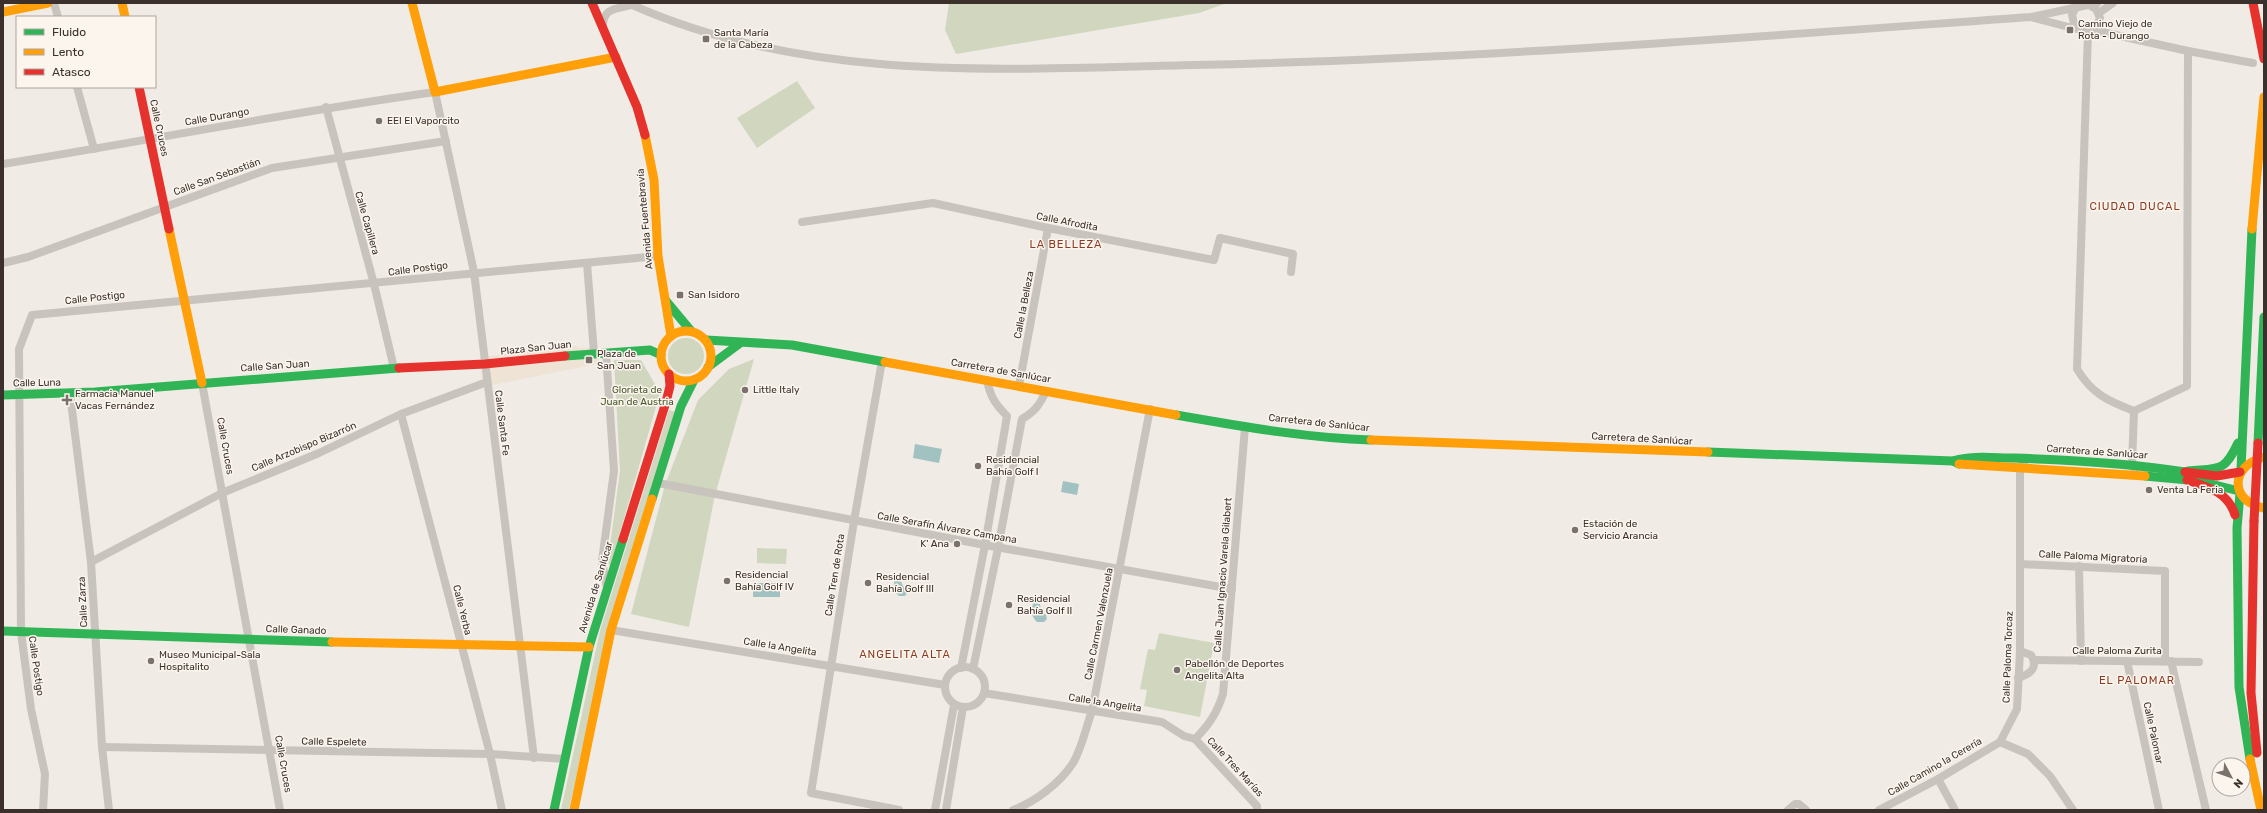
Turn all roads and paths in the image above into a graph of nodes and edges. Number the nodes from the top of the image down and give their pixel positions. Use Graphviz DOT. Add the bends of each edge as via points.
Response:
graph roads {
  1 [pos="44,3"];
  2 [pos="54,3"];
  3 [pos="122,3"];
  4 [pos="412,3"];
  5 [pos="592,3"];
  6 [pos="2113,3"];
  7 [pos="2253,3"];
  8 [pos="630,4"];
  9 [pos="2093,4"];
  10 [pos="613,6"];
  11 [pos="2076,7"];
  12 [pos="3,12"];
  13 [pos="2099,13"];
  14 [pos="58,16"];
  15 [pos="125,16"];
  16 [pos="2031,17"];
  17 [pos="2099,23"];
  18 [pos="2075,27"];
  19 [pos="603,29"];
  20 [pos="2090,31"];
  21 [pos="2116,35"];
  22 [pos="2188,51"];
  23 [pos="616,57"];
  24 [pos="2264,59"];
  25 [pos="2252,63"];
  26 [pos="77,88"];
  27 [pos="139,88"];
  28 [pos="435,92"];
  29 [pos="2264,97"];
  30 [pos="326,107"];
  31 [pos="150,139"];
  32 [pos="446,141"];
  33 [pos="94,149"];
  34 [pos="338,158"];
  35 [pos="3,164"];
  36 [pos="166,207"];
  37 [pos="802,222"];
  38 [pos="1048,228"];
  39 [pos="658,256"];
  40 [pos="3,263"];
  41 [pos="587,263"];
  42 [pos="474,272"];
  43 [pos="1291,272"];
  44 [pos="374,284"];
  45 [pos="184,300"];
  46 [pos="666,301"];
  47 [pos="2264,317"];
  48 [pos="692,332"];
  49 [pos="671,336"];
  50 [pos="706,340"];
  51 [pos="739,344"];
  52 [pos="594,353"];
  53 [pos="606,353"];
  54 [pos="661,355"];
  55 [pos="882,361"];
  56 [pos="483,364"];
  57 [pos="708,367"];
  58 [pos="394,368"];
  59 [pos="669,374"];
  60 [pos="694,380"];
  61 [pos="987,380"];
  62 [pos="487,382"];
  63 [pos="202,383"];
  64 [pos="1019,386"];
  65 [pos="1046,391"];
  66 [pos="18,394"];
  67 [pos="70,394"];
  68 [pos="3,395"];
  69 [pos="1150,409"];
  70 [pos="2134,411"];
  71 [pos="401,414"];
  72 [pos="1007,416"];
  73 [pos="1022,419"];
  74 [pos="1245,427"];
  75 [pos="2241,435"];
  76 [pos="2264,457"];
  77 [pos="1953,461"];
  78 [pos="2087,462"];
  79 [pos="2132,465"];
  80 [pos="2020,466"];
  81 [pos="2241,470"];
  82 [pos="2188,475"];
  83 [pos="2158,477"];
  84 [pos="658,483"];
  85 [pos="222,492"];
  86 [pos="2240,492"];
  87 [pos="2264,508"];
  88 [pos="854,521"];
  89 [pos="2237,528"];
  90 [pos="985,545"];
  91 [pos="998,548"];
  92 [pos="91,562"];
  93 [pos="2020,564"];
  94 [pos="2079,566"];
  95 [pos="1120,569"];
  96 [pos="607,589"];
  97 [pos="1232,589"];
  98 [pos="611,630"];
  99 [pos="3,631"];
  100 [pos="21,632"];
  101 [pos="94,636"];
  102 [pos="249,640"];
  103 [pos="460,643"];
  104 [pos="521,645"];
  105 [pos="590,647"];
  106 [pos="2020,651"];
  107 [pos="2034,660"];
  108 [pos="2081,661"];
  109 [pos="2127,661"];
  110 [pos="2168,662"];
  111 [pos="2199,662"];
  112 [pos="831,665"];
  113 [pos="961,668"];
  114 [pos="973,669"];
  115 [pos="2018,678"];
  116 [pos="945,685"];
  117 [pos="984,693"];
  118 [pos="954,705"];
  119 [pos="963,707"];
  120 [pos="1092,711"];
  121 [pos="1196,739"];
  122 [pos="2000,742"];
  123 [pos="102,747"];
  124 [pos="270,751"];
  125 [pos="490,754"];
  126 [pos="534,758"];
  127 [pos="565,759"];
  128 [pos="1938,779"];
  129 [pos="2264,796"];
  130 [pos="43,810"];
  131 [pos="109,810"];
  132 [pos="280,810"];
  133 [pos="502,810"];
  134 [pos="554,810"];
  135 [pos="574,810"];
  136 [pos="899,810"];
  137 [pos="935,810"];
  138 [pos="946,810"];
  139 [pos="1012,810"];
  140 [pos="1258,810"];
  141 [pos="1788,810"];
  142 [pos="1806,810"];
  143 [pos="1879,810"];
  144 [pos="1956,810"];
  145 [pos="2074,810"];
  146 [pos="2159,810"];
  147 [pos="2206,810"];
  148 [pos="2261,810"];
  1 -- 12 [label="main road"];
  2 -- 14 [label="street"];
  3 -- 15 [label="main road"];
  4 -- 28 [label="main road"];
  5 -- 19 [label="main road, Avenida Fuentebravía"];
  6 -- 13 [label="street"];
  7 -- 24 [label="main road"];
  8 -- 10 [label="street"];
  8 -- 16 [label="street" via="700,31 741,43 805,56 906,66 1004,70 1278,63 1618,46"];
  9 -- 11 [label="street"];
  9 -- 13 [label="street"];
  10 -- 19 [label="street" via="605,15"];
  11 -- 16 [label="street"];
  11 -- 18 [label="street" via="2072,15"];
  13 -- 17 [label="street"];
  16 -- 18 [label="street"];
  17 -- 20 [label="street"];
  17 -- 21 [label="street"];
  18 -- 20 [label="street" via="2083,32"];
  19 -- 23 [label="main road, Avenida Fuentebravía"];
  20 -- 21 [label="street"];
  20 -- 70 [label="street" via="2077,370 2086,385 2098,395"];
  21 -- 22 [label="street"];
  22 -- 25 [label="street"];
  22 -- 70 [label="street" via="2187,386"];
  23 -- 28 [label="main road"];
  23 -- 39 [label="main road, Avenida Fuentebravía" via="637,107 648,148 654,180"];
  26 -- 33 [label="street"];
  27 -- 31 [label="main road, Calle Cruces"];
  28 -- 30 [label="street, Calle Durango"];
  28 -- 32 [label="street, Calle Santa Fe"];
  29 -- 75 [label="main road" via="2253,212"];
  30 -- 31 [label="street, Calle Durango"];
  30 -- 34 [label="street, Calle Capillera"];
  31 -- 33 [label="street, Calle Durango"];
  31 -- 36 [label="main road, Calle Cruces"];
  32 -- 34 [label="street, Calle San Sebastián"];
  32 -- 42 [label="street, Calle Santa Fe"];
  33 -- 35 [label="street, Calle Durango"];
  34 -- 36 [label="street, Calle San Sebastián" via="272,168"];
  34 -- 44 [label="street, Calle Capillera"];
  36 -- 40 [label="street, Calle San Sebastián" via="28,257"];
  36 -- 45 [label="main road, Calle Cruces"];
  37 -- 38 [label="street, Calle Afrodita" via="933,203"];
  38 -- 43 [label="street, Calle Afrodita" via="1214,260 1220,238 1293,254"];
  38 -- 64 [label="street, Calle la Belleza"];
  39 -- 41 [label="street, Calle Postigo"];
  39 -- 46 [label="main road, Avenida Fuentebravía"];
  41 -- 42 [label="street, Calle Postigo"];
  41 -- 52 [label="street"];
  42 -- 44 [label="street, Calle Postigo"];
  42 -- 56 [label="street, Calle Santa Fe"];
  44 -- 45 [label="street, Calle Postigo"];
  44 -- 58 [label="street, Calle Capillera"];
  45 -- 63 [label="main road, Calle Cruces"];
  45 -- 66 [label="street, Calle Postigo" via="32,315 19,349"];
  46 -- 48 [label="main road, Avenida Fuentebravía"];
  46 -- 49 [label="main road, Avenida Fuentebravía"];
  47 -- 129 [label="main road, bridge" via="2254,521 2251,693 2256,750"];
  48 -- 49 [label="main road" via="680,332"];
  48 -- 50 [label="main road"];
  49 -- 54 [label="main road"];
  50 -- 51 [label="main road, Carretera de Sanlúcar"];
  50 -- 57 [label="main road" via="711,354"];
  51 -- 55 [label="main road, Carretera de Sanlúcar" via="792,345"];
  51 -- 57 [label="main road"];
  52 -- 53 [label="main road, Plaza San Juan"];
  52 -- 56 [label="main road, Plaza San Juan"];
  53 -- 54 [label="main road, Plaza San Juan" via="650,350"];
  53 -- 96 [label="street" via="614,471 602,561"];
  54 -- 59 [label="main road"];
  55 -- 61 [label="main road, Carretera de Sanlúcar"];
  55 -- 88 [label="street, Calle Tren de Rota"];
  56 -- 58 [label="main road, Calle San Juan"];
  56 -- 62 [label="street, Calle Santa Fe"];
  57 -- 60 [label="main road"];
  58 -- 63 [label="main road, Calle San Juan"];
  59 -- 60 [label="main road" via="682,380"];
  59 -- 96 [label="main road, Avenida de Sanlúcar" via="669,392"];
  60 -- 84 [label="main road" via="681,406"];
  61 -- 64 [label="main road, Carretera de Sanlúcar"];
  61 -- 72 [label="street" via="990,395"];
  62 -- 71 [label="street, Calle Arzobispo Bizarrón"];
  62 -- 104 [label="street, Calle Santa Fe"];
  63 -- 67 [label="main road, Calle San Juan"];
  63 -- 85 [label="street, Calle Cruces"];
  64 -- 65 [label="main road, Carretera de Sanlúcar"];
  65 -- 69 [label="main road, Carretera de Sanlúcar"];
  65 -- 73 [label="street" via="1040,404"];
  66 -- 67 [label="main road, Calle Luna"];
  66 -- 68 [label="main road, Calle Luna"];
  66 -- 100 [label="street, Calle Postigo"];
  67 -- 92 [label="street, Calle Zarza"];
  69 -- 74 [label="main road, Carretera de Sanlúcar"];
  69 -- 95 [label="street, Calle Carmen Valenzuela"];
  70 -- 79 [label="street"];
  71 -- 85 [label="street, Calle Arzobispo Bizarrón" via="319,453"];
  71 -- 103 [label="street, Calle Yerba"];
  72 -- 73 [label="street"];
  72 -- 90 [label="street"];
  73 -- 91 [label="street"];
  74 -- 77 [label="main road, Carretera de Sanlúcar" via="1346,439"];
  74 -- 97 [label="street, Calle Juan Ignacio Varela Gilabert"];
  75 -- 81 [label="main road"];
  75 -- 82 [label="main road" via="2229,462 2219,468"];
  76 -- 81 [label="main road" via="2254,458"];
  77 -- 78 [label="main road, Carretera de Sanlúcar" via="1965,457"];
  77 -- 80 [label="main road, Carretera de Sanlúcar" via="1962,465"];
  78 -- 79 [label="main road, Carretera de Sanlúcar"];
  78 -- 80 [label="street" via="2068,466 2030,463"];
  79 -- 82 [label="main road, Carretera de Sanlúcar"];
  79 -- 83 [label="street" via="2135,470 2153,472"];
  80 -- 83 [label="main road, Carretera de Sanlúcar"];
  80 -- 93 [label="street, Calle Paloma Torcaz"];
  81 -- 82 [label="main road, Carretera de Sanlúcar" via="2217,476"];
  81 -- 86 [label="main road" via="2238,484"];
  82 -- 83 [label="main road, Carretera de Sanlúcar"];
  82 -- 86 [label="main road, Carretera de Sanlúcar"];
  82 -- 89 [label="main road" via="2228,499 2233,507"];
  84 -- 88 [label="street, Calle Serafín Álvarez Campana"];
  84 -- 98 [label="main road"];
  85 -- 92 [label="street, Calle Arzobispo Bizarrón"];
  85 -- 102 [label="street, Calle Cruces"];
  86 -- 87 [label="main road, Carretera de Sanlúcar" via="2251,505"];
  86 -- 89 [label="main road"];
  88 -- 90 [label="street, Calle Serafín Álvarez Campana"];
  88 -- 112 [label="street, Calle Tren de Rota"];
  89 -- 148 [label="main road" via="2239,687 2253,780"];
  90 -- 91 [label="street, Calle Serafín Álvarez Campana"];
  90 -- 113 [label="street"];
  91 -- 95 [label="street, Calle Serafín Álvarez Campana"];
  91 -- 114 [label="street"];
  92 -- 101 [label="street, Calle Zarza"];
  93 -- 94 [label="street, Calle Paloma Migratoria"];
  93 -- 106 [label="street, Calle Paloma Torcaz"];
  94 -- 108 [label="street"];
  94 -- 110 [label="street, Calle Paloma Migratoria" via="2165,571"];
  95 -- 97 [label="street, Calle Serafín Álvarez Campana"];
  95 -- 120 [label="street, Calle Carmen Valenzuela"];
  96 -- 105 [label="main road, Avenida de Sanlúcar"];
  97 -- 121 [label="street, Calle Juan Ignacio Varela Gilabert" via="1223,694 1218,711"];
  98 -- 112 [label="street, Calle la Angelita"];
  98 -- 135 [label="main road"];
  99 -- 100 [label="main road, Calle Ganado"];
  100 -- 101 [label="main road, Calle Ganado"];
  100 -- 130 [label="street, Calle Postigo" via="31,708 45,774"];
  101 -- 102 [label="main road, Calle Ganado"];
  101 -- 123 [label="street, Calle Zarza"];
  102 -- 103 [label="main road, Calle Ganado"];
  102 -- 124 [label="street, Calle Cruces"];
  103 -- 104 [label="main road, Calle Ganado"];
  103 -- 125 [label="street, Calle Yerba"];
  104 -- 105 [label="main road, Calle Ganado"];
  104 -- 126 [label="street, Calle Santa Fe"];
  105 -- 127 [label="main road, Avenida de Sanlúcar"];
  106 -- 107 [label="street" via="2032,655"];
  106 -- 115 [label="street, Calle Paloma Torcaz"];
  107 -- 108 [label="street, Calle Paloma Zurita"];
  107 -- 115 [label="street" via="2034,669 2028,675"];
  108 -- 109 [label="street, Calle Paloma Zurita"];
  109 -- 110 [label="street, Calle Paloma Zurita"];
  109 -- 146 [label="street, Calle Palomar"];
  110 -- 111 [label="street, Calle Paloma Zurita"];
  110 -- 147 [label="street"];
  112 -- 116 [label="street, Calle la Angelita"];
  112 -- 136 [label="street, Calle Tren de Rota" via="810,793"];
  113 -- 114 [label="street"];
  113 -- 116 [label="street" via="953,672"];
  114 -- 117 [label="street" via="980,674"];
  115 -- 122 [label="street, Calle Paloma Torcaz" via="2017,709"];
  116 -- 118 [label="street" via="948,698"];
  117 -- 119 [label="street" via="975,705"];
  117 -- 120 [label="street, Calle la Angelita"];
  118 -- 119 [label="street"];
  118 -- 137 [label="street"];
  119 -- 138 [label="street"];
  120 -- 121 [label="street, Calle la Angelita" via="1162,722 1184,736"];
  120 -- 139 [label="street, Calle Carmen Valenzuela" via="1073,763 1052,787 1023,807"];
  121 -- 140 [label="street, Calle Tres Marías"];
  122 -- 128 [label="street, Calle Camino la Cerería"];
  122 -- 145 [label="street" via="2028,754 2050,776"];
  123 -- 124 [label="street, Calle Espelete"];
  123 -- 131 [label="street, Calle Zarza"];
  124 -- 125 [label="street, Calle Espelete"];
  124 -- 132 [label="street, Calle Cruces"];
  125 -- 126 [label="street, Calle Espelete"];
  125 -- 133 [label="street, Calle Yerba"];
  126 -- 127 [label="street, Calle Espelete"];
  127 -- 134 [label="main road, Avenida de Sanlúcar"];
  128 -- 143 [label="street, Calle Camino la Cerería"];
  128 -- 144 [label="street"];
  141 -- 142 [label="street" via="1799,804"];
}
